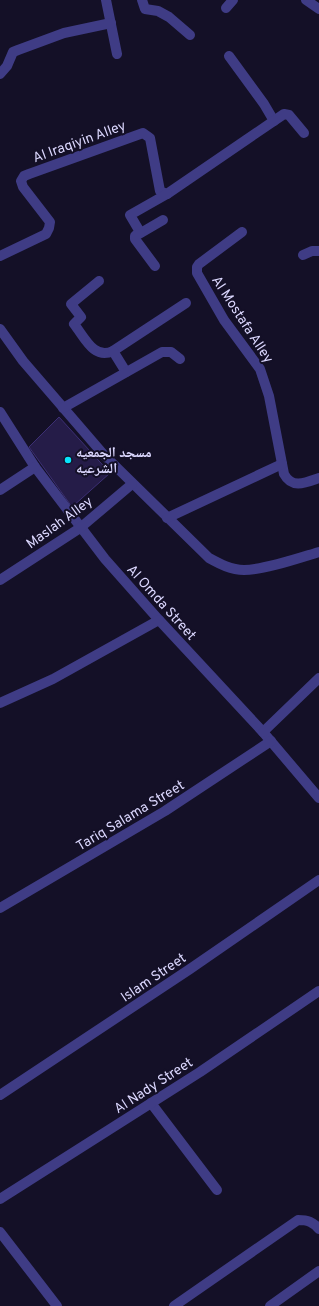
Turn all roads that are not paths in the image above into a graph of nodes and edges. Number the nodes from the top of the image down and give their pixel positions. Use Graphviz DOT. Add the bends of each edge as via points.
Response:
graph roads {
  1 [pos="106,0"];
  2 [pos="142,0"];
  3 [pos="233,0"];
  4 [pos="306,0"];
  5 [pos="226,8"];
  6 [pos="319,9"];
  7 [pos="111,23"];
  8 [pos="190,35"];
  9 [pos="117,54"];
  10 [pos="229,56"];
  11 [pos="0,74"];
  12 [pos="274,121"];
  13 [pos="304,133"];
  14 [pos="167,194"];
  15 [pos="163,220"];
  16 [pos="242,232"];
  17 [pos="139,234"];
  18 [pos="319,251"];
  19 [pos="303,255"];
  20 [pos="0,256"];
  21 [pos="155,266"];
  22 [pos="99,281"];
  23 [pos="186,303"];
  24 [pos="0,330"];
  25 [pos="113,351"];
  26 [pos="180,359"];
  27 [pos="126,372"];
  28 [pos="63,408"];
  29 [pos="0,412"];
  30 [pos="282,464"];
  31 [pos="35,468"];
  32 [pos="319,478"];
  33 [pos="132,484"];
  34 [pos="0,490"];
  35 [pos="167,518"];
  36 [pos="80,528"];
  37 [pos="319,552"];
  38 [pos="0,580"];
  39 [pos="159,620"];
  40 [pos="319,678"];
  41 [pos="0,703"];
  42 [pos="263,732"];
  43 [pos="271,741"];
  44 [pos="319,796"];
  45 [pos="319,880"];
  46 [pos="0,908"];
  47 [pos="319,991"];
  48 [pos="0,1096"];
  49 [pos="151,1103"];
  50 [pos="217,1190"];
  51 [pos="0,1199"];
  52 [pos="319,1229"];
  53 [pos="0,1232"];
  54 [pos="319,1271"];
  55 [pos="57,1306"];
  56 [pos="174,1306"];
  57 [pos="270,1306"];
  1 -- 7 [label="street"];
  2 -- 8 [label="street" via="145,9 169,16"];
  3 -- 5 [label="street"];
  4 -- 6 [label="street"];
  7 -- 9 [label="street"];
  7 -- 11 [label="street" via="64,33 13,52"];
  10 -- 12 [label="street"];
  12 -- 13 [label="street" via="287,114"];
  12 -- 14 [label="street"];
  14 -- 17 [label="street" via="130,215"];
  14 -- 20 [label="street, Al Iraqiyin Alley" via="160,191 150,138 143,133 29,174 21,181 23,187 50,222 50,228 46,234"];
  15 -- 17 [label="street"];
  16 -- 30 [label="street, Al Mostafa Alley" via="199,264 196,270 224,320 260,369 269,396"];
  17 -- 21 [label="street" via="135,239"];
  18 -- 19 [label="street"];
  22 -- 25 [label="street" via="71,303 81,317 74,324 95,351 101,354"];
  23 -- 25 [label="street"];
  24 -- 28 [label="street"];
  25 -- 27 [label="street"];
  26 -- 27 [label="street" via="171,352 162,352"];
  27 -- 28 [label="street"];
  28 -- 33 [label="street"];
  29 -- 31 [label="street, Al Omda Street"];
  30 -- 32 [label="street, Al Mostafa Alley" via="288,481 294,484"];
  30 -- 35 [label="street"];
  31 -- 34 [label="street"];
  31 -- 36 [label="street, Al Omda Street"];
  33 -- 35 [label="street"];
  33 -- 36 [label="street, Maslah Alley"];
  35 -- 37 [label="street" via="209,558 226,567 244,570"];
  36 -- 38 [label="street, Maslah Alley"];
  36 -- 39 [label="street, Al Omda Street"];
  39 -- 41 [label="street" via="53,679"];
  39 -- 42 [label="street, Al Omda Street"];
  40 -- 42 [label="street"];
  42 -- 43 [label="street, Al Omda Street"];
  43 -- 44 [label="street, Al Omda Street"];
  43 -- 46 [label="street, Tariq Salama Street" via="165,811"];
  45 -- 48 [label="street, Islam Street" via="172,982"];
  47 -- 49 [label="street, Al Nady Street"];
  49 -- 50 [label="street"];
  49 -- 51 [label="street, Al Nady Street"];
  52 -- 56 [label="street" via="307,1220 298,1220"];
  53 -- 55 [label="street"];
  54 -- 57 [label="street"];
}
